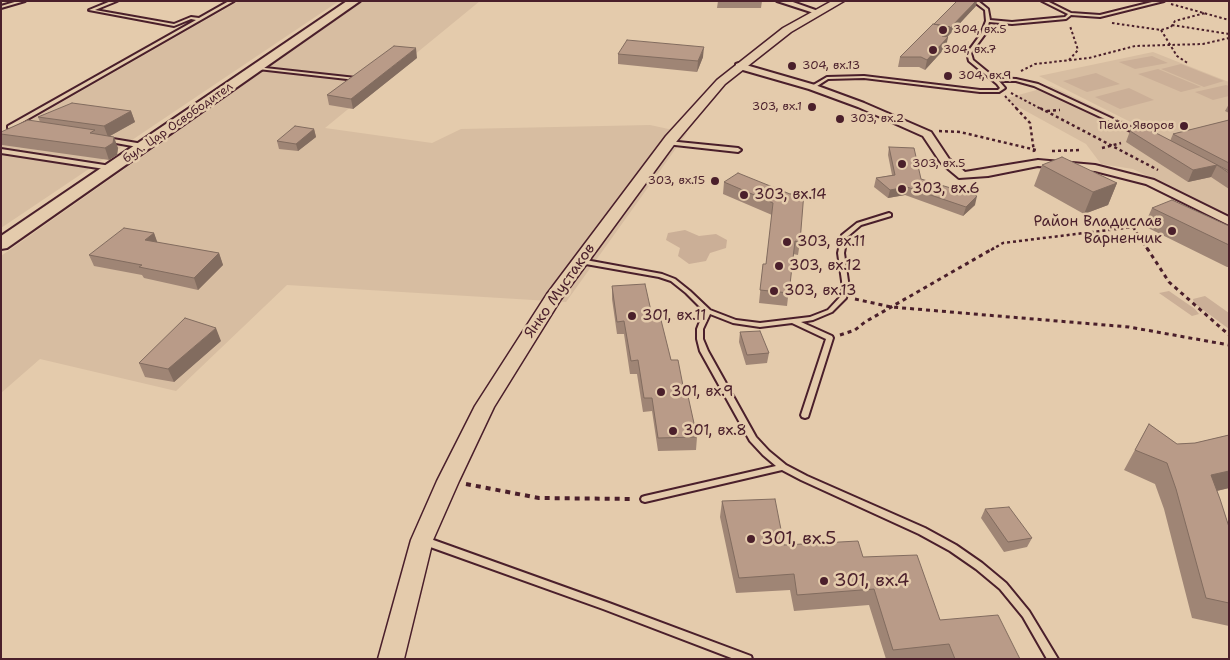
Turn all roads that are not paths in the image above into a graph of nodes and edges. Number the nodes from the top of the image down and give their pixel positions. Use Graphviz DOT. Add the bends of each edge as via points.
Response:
graph roads {
  1 [pos="23,1"];
  2 [pos="115,1"];
  3 [pos="232,1"];
  4 [pos="355,1"];
  5 [pos="781,1"];
  6 [pos="839,1"];
  7 [pos="975,1"];
  8 [pos="1044,1"];
  9 [pos="1161,1"];
  10 [pos="1,6"];
  11 [pos="817,12"];
  12 [pos="1070,14"];
  13 [pos="200,19"];
  14 [pos="988,21"];
  15 [pos="739,66"];
  16 [pos="258,68"];
  17 [pos="359,79"];
  18 [pos="994,79"];
  19 [pos="812,87"];
  20 [pos="10,127"];
  21 [pos="21,127"];
  22 [pos="1,130"];
  23 [pos="1149,138"];
  24 [pos="97,139"];
  25 [pos="668,143"];
  26 [pos="144,146"];
  27 [pos="738,150"];
  28 [pos="1,151"];
  29 [pos="112,168"];
  30 [pos="888,215"];
  31 [pos="1229,222"];
  32 [pos="1,244"];
  33 [pos="580,261"];
  34 [pos="708,311"];
  35 [pos="794,322"];
  36 [pos="805,414"];
  37 [pos="783,467"];
  38 [pos="645,498"];
  39 [pos="422,540"];
  40 [pos="720,654"];
  41 [pos="391,659"];
  42 [pos="747,659"];
  43 [pos="1053,659"];
  1 -- 10 [label="lane"];
  2 -- 13 [label="lane" via="91,10 174,25 191,18"];
  3 -- 13 [label="lane"];
  4 -- 16 [label="main road, бул. Цар Освободител"];
  5 -- 11 [label="street"];
  6 -- 11 [label="street, Янко Мустаков"];
  7 -- 14 [label="lane" via="987,10"];
  8 -- 12 [label="lane"];
  9 -- 12 [label="lane" via="1100,16"];
  11 -- 15 [label="street, Янко Мустаков"];
  12 -- 14 [label="lane" via="1066,18 1012,23"];
  13 -- 20 [label="lane"];
  14 -- 18 [label="lane" via="983,34 969,52 971,61"];
  15 -- 19 [label="street"];
  15 -- 25 [label="street, Янко Мустаков" via="706,98"];
  16 -- 17 [label="lane"];
  16 -- 26 [label="main road, бул. Цар Освободител"];
  18 -- 19 [label="lane" via="1001,89 980,91 864,77 827,78"];
  18 -- 23 [label="lane" via="1036,85"];
  19 -- 31 [label="street" via="927,134 945,162 963,176 1038,163 1096,168 1150,182"];
  20 -- 21 [label="lane"];
  20 -- 22 [label="lane"];
  24 -- 26 [label="lane"];
  25 -- 27 [label="lane"];
  25 -- 33 [label="street, Янко Мустаков"];
  26 -- 29 [label="main road, бул. Цар Освободител"];
  28 -- 29 [label="lane"];
  29 -- 32 [label="main road, бул. Цар Освободител"];
  30 -- 35 [label="lane" via="859,224 844,236 840,253 847,281 844,296 830,312"];
  33 -- 34 [label="lane" via="673,280"];
  33 -- 39 [label="street, Янко Мустаков" via="485,406"];
  34 -- 35 [label="lane" via="748,324"];
  34 -- 37 [label="lane" via="700,330 704,351 753,439"];
  35 -- 36 [label="lane" via="830,338"];
  37 -- 38 [label="lane"];
  37 -- 43 [label="lane" via="922,531 980,566 1003,586 1026,614"];
  39 -- 40 [label="lane" via="606,606"];
  39 -- 41 [label="street, Янко Мустаков"];
  40 -- 42 [label="lane"];
}
